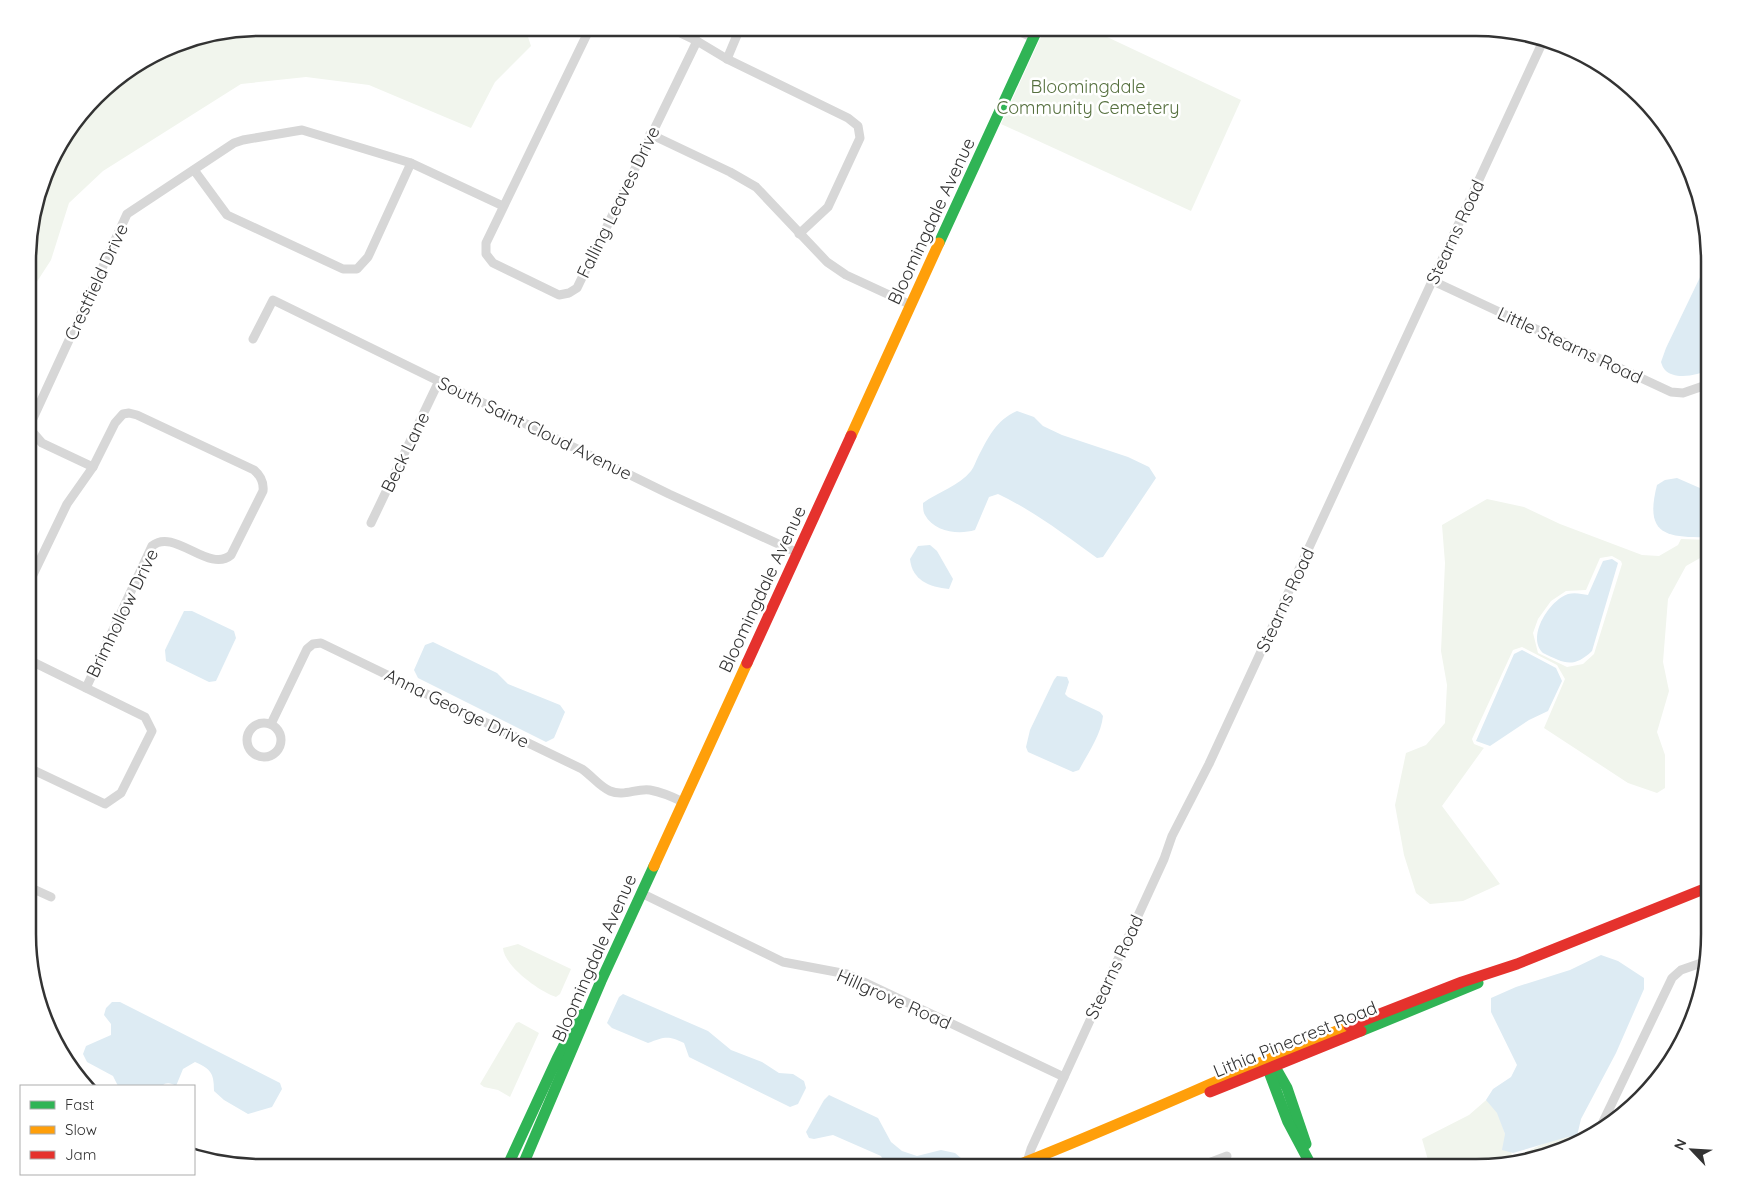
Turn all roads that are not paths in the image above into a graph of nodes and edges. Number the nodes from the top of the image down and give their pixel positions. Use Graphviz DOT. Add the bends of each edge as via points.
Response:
graph roads {
  1 [pos="586,36"];
  2 [pos="687,36"];
  3 [pos="737,36"];
  4 [pos="1035,36"];
  5 [pos="696,40"];
  6 [pos="1540,46"];
  7 [pos="727,59"];
  8 [pos="650,134"];
  9 [pos="411,163"];
  10 [pos="194,170"];
  11 [pos="503,206"];
  12 [pos="800,234"];
  13 [pos="1433,281"];
  14 [pos="911,305"];
  15 [pos="254,339"];
  16 [pos="439,382"];
  17 [pos="1701,387"];
  18 [pos="36,414"];
  19 [pos="36,434"];
  20 [pos="93,467"];
  21 [pos="371,523"];
  22 [pos="798,553"];
  23 [pos="36,569"];
  24 [pos="36,663"];
  25 [pos="86,688"];
  26 [pos="271,724"];
  27 [pos="36,771"];
  28 [pos="683,802"];
  29 [pos="1701,889"];
  30 [pos="36,890"];
  31 [pos="641,893"];
  32 [pos="51,897"];
  33 [pos="1517,964"];
  34 [pos="1699,964"];
  35 [pos="601,981"];
  36 [pos="1288,1061"];
  37 [pos="1271,1064"];
  38 [pos="1064,1077"];
  39 [pos="1282,1078"];
  40 [pos="1605,1118"];
  41 [pos="1227,1156"];
  42 [pos="511,1159"];
  43 [pos="525,1159"];
  44 [pos="1028,1159"];
  45 [pos="1034,1159"];
  46 [pos="1219,1159"];
  47 [pos="1308,1159"];
  48 [pos="1310,1159"];
  1 -- 11 [label="street, Falling Leaves Drive"];
  2 -- 5 [label="street"];
  3 -- 7 [label="street"];
  4 -- 14 [label="main road, Bloomingdale Avenue"];
  5 -- 7 [label="street"];
  5 -- 8 [label="street, Falling Leaves Drive"];
  6 -- 13 [label="street, Stearns Road"];
  7 -- 12 [label="street" via="848,118 858,126 860,138 828,207"];
  8 -- 11 [label="street, Falling Leaves Drive" via="577,288 569,294 559,294 493,263 486,254 486,243"];
  8 -- 12 [label="street" via="756,187"];
  9 -- 10 [label="street, Crestfield Drive" via="302,130 234,143"];
  9 -- 10 [label="street" via="368,257 357,269 343,269 227,215"];
  9 -- 11 [label="street, Crestfield Drive"];
  10 -- 18 [label="street, Crestfield Drive" via="127,214"];
  12 -- 14 [label="street" via="827,262 846,275"];
  13 -- 17 [label="street, Little Stearns Road" via="1671,392 1683,393"];
  13 -- 38 [label="street, Stearns Road" via="1209,764 1172,836"];
  14 -- 22 [label="main road, Bloomingdale Avenue"];
  15 -- 16 [label="street, South Saint Cloud Avenue" via="273,300"];
  16 -- 21 [label="street, Beck Lane"];
  16 -- 22 [label="street, South Saint Cloud Avenue"];
  19 -- 20 [label="street, Crestfield Drive" via="42,442"];
  20 -- 23 [label="street, Brimhollow Drive" via="67,504"];
  20 -- 25 [label="street, Brimhollow Drive" via="115,423 123,414 129,413 254,470 262,478 264,486 228,558 216,560 167,541 152,546"];
  22 -- 28 [label="main road, Bloomingdale Avenue"];
  24 -- 25 [label="street"];
  25 -- 27 [label="street" via="145,717 152,731 121,793 105,804"];
  26 -- 28 [label="street, Anna George Drive" via="307,649 321,643 582,769 612,792 622,794 648,790"];
  28 -- 31 [label="main road, Bloomingdale Avenue"];
  29 -- 33 [label="main road, Lithia Pinecrest Road"];
  30 -- 32 [label="street"];
  31 -- 35 [label="main road, Bloomingdale Avenue"];
  31 -- 38 [label="street, Hillgrove Road" via="783,962 847,974"];
  33 -- 36 [label="main road, Lithia Pinecrest Road" via="1464,990"];
  33 -- 37 [label="main road, Lithia Pinecrest Road" via="1387,1010"];
  34 -- 40 [label="street" via="1681,970 1672,978"];
  35 -- 42 [label="main road" via="557,1058"];
  35 -- 43 [label="main road, Bloomingdale Avenue"];
  36 -- 37 [label="main road, Lithia Pinecrest Road"];
  36 -- 39 [label="main road"];
  37 -- 39 [label="main road"];
  37 -- 45 [label="main road, Lithia Pinecrest Road"];
  37 -- 47 [label="main road" via="1288,1122"];
  38 -- 44 [label="street, Stearns Road"];
  39 -- 48 [label="main road"];
  41 -- 46 [label="street"];
}
